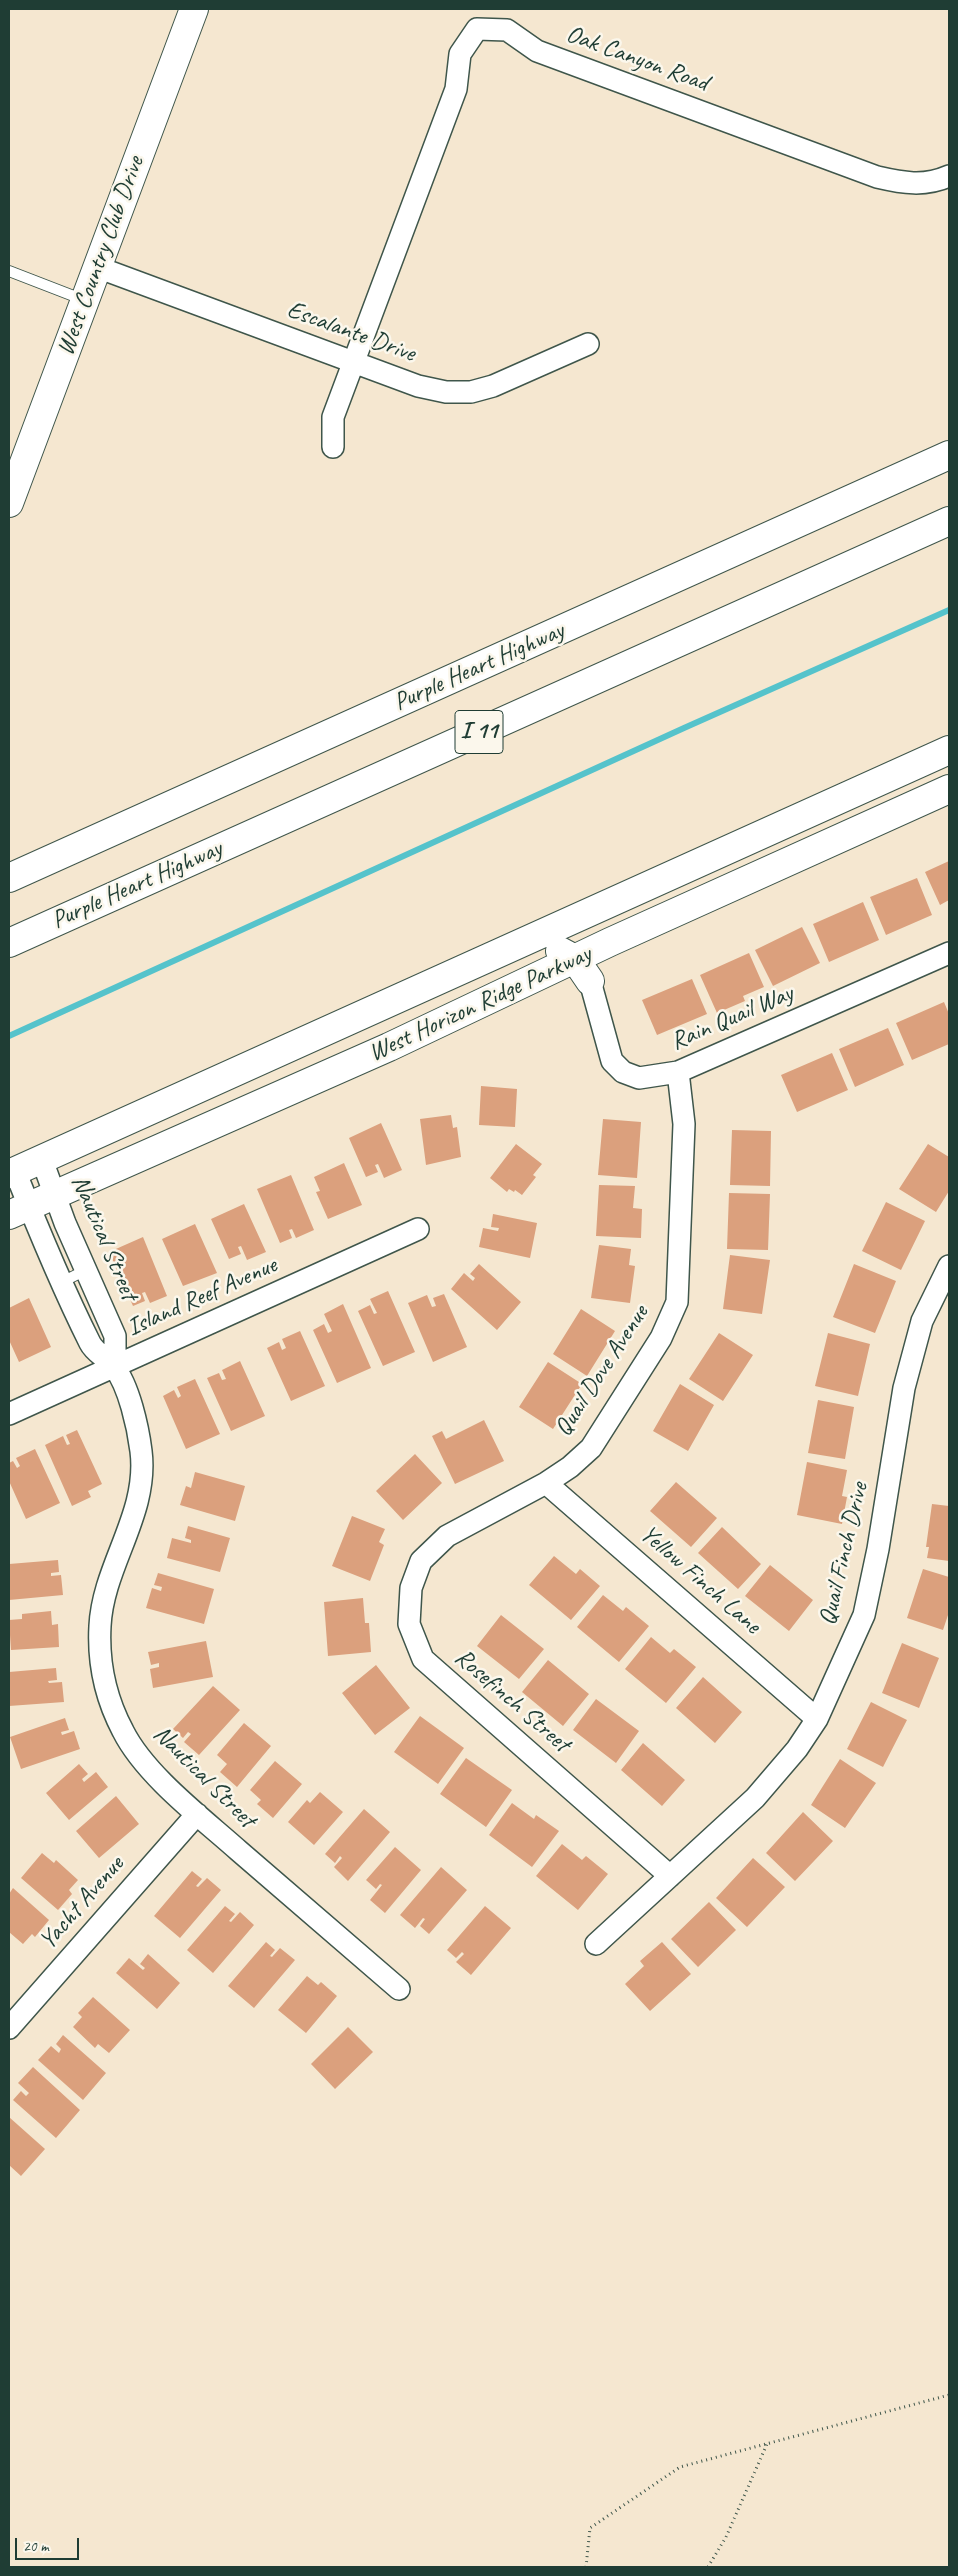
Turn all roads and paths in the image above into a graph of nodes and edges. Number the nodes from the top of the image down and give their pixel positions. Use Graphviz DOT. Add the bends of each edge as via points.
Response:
graph roads {
  1 [pos="194,9"];
  2 [pos="949,176"];
  3 [pos="97,267"];
  4 [pos="9,271"];
  5 [pos="85,300"];
  6 [pos="588,344"];
  7 [pos="354,362"];
  8 [pos="333,447"];
  9 [pos="949,455"];
  10 [pos="9,503"];
  11 [pos="949,521"];
  12 [pos="949,750"];
  13 [pos="949,789"];
  14 [pos="9,878"];
  15 [pos="9,943"];
  16 [pos="949,953"];
  17 [pos="492,954"];
  18 [pos="582,970"];
  19 [pos="678,1072"];
  20 [pos="42,1160"];
  21 [pos="12,1173"];
  22 [pos="55,1194"];
  23 [pos="19,1210"];
  24 [pos="418,1229"];
  25 [pos="949,1266"];
  26 [pos="86,1270"];
  27 [pos="62,1282"];
  28 [pos="115,1368"];
  29 [pos="9,1414"];
  30 [pos="546,1483"];
  31 [pos="447,1536"];
  32 [pos="817,1719"];
  33 [pos="197,1814"];
  34 [pos="670,1876"];
  35 [pos="596,1944"];
  36 [pos="398,1989"];
  37 [pos="9,2028"];
  38 [pos="949,2395"];
  39 [pos="767,2443"];
  40 [pos="586,2567"];
  41 [pos="708,2567"];
  1 -- 3 [label="main road, West Country Club Drive"];
  2 -- 7 [label="street, Oak Canyon Road" via="926,184 877,177 537,52 507,30 477,29 460,54 456,89"];
  3 -- 5 [label="main road, West Country Club Drive"];
  3 -- 7 [label="street, Escalante Drive"];
  4 -- 5 [label="lane"];
  5 -- 10 [label="main road, West Country Club Drive"];
  6 -- 7 [label="street, Escalante Drive" via="493,386 471,392 446,392 418,386"];
  7 -- 8 [label="street" via="333,418"];
  9 -- 14 [label="main road, Purple Heart Highway / I 11"];
  11 -- 15 [label="main road, Purple Heart Highway / I 11"];
  12 -- 17 [label="main road, West Horizon Ridge Parkway"];
  13 -- 18 [label="main road, West Horizon Ridge Parkway" via="610,942"];
  16 -- 19 [label="street, Rain Quail Way"];
  17 -- 18 [label="main road" via="556,949"];
  17 -- 20 [label="main road, West Horizon Ridge Parkway" via="368,1014"];
  18 -- 19 [label="street, Rain Quail Way" via="612,1061 623,1072 639,1078"];
  18 -- 22 [label="main road, West Horizon Ridge Parkway" via="389,1047"];
  19 -- 30 [label="street, Quail Dove Avenue" via="684,1124 677,1302 661,1338 591,1448"];
  20 -- 21 [label="main road, West Horizon Ridge Parkway"];
  20 -- 22 [label="street, Nautical Street"];
  21 -- 23 [label="street, Nautical Street"];
  22 -- 23 [label="main road, West Horizon Ridge Parkway"];
  22 -- 26 [label="street, Nautical Street"];
  23 -- 27 [label="street, Nautical Street"];
  24 -- 28 [label="street, Island Reef Avenue"];
  25 -- 32 [label="street, Quail Finch Drive" via="922,1321 904,1388 864,1615"];
  26 -- 27 [label="lane"];
  26 -- 28 [label="street, Nautical Street" via="115,1336"];
  27 -- 28 [label="street, Nautical Street" via="92,1346"];
  28 -- 29 [label="street, Island Reef Avenue"];
  28 -- 33 [label="street, Nautical Street" via="135,1418 142,1453 137,1507 105,1590 102,1608 100,1654 105,1683 124,1732 138,1755"];
  30 -- 31 [label="street, Quail Dove Avenue"];
  30 -- 32 [label="street, Yellow Finch Lane"];
  31 -- 34 [label="street, Rosefinch Street" via="421,1561 411,1588 409,1624 423,1659"];
  32 -- 34 [label="street, Quail Finch Drive" via="797,1749 755,1798"];
  33 -- 36 [label="street, Nautical Street"];
  33 -- 37 [label="street, Yacht Avenue"];
  34 -- 35 [label="street, Quail Finch Drive"];
  38 -- 39 [label="path"];
  39 -- 40 [label="path" via="680,2467 590,2528"];
  39 -- 41 [label="path" via="726,2537"];
}
